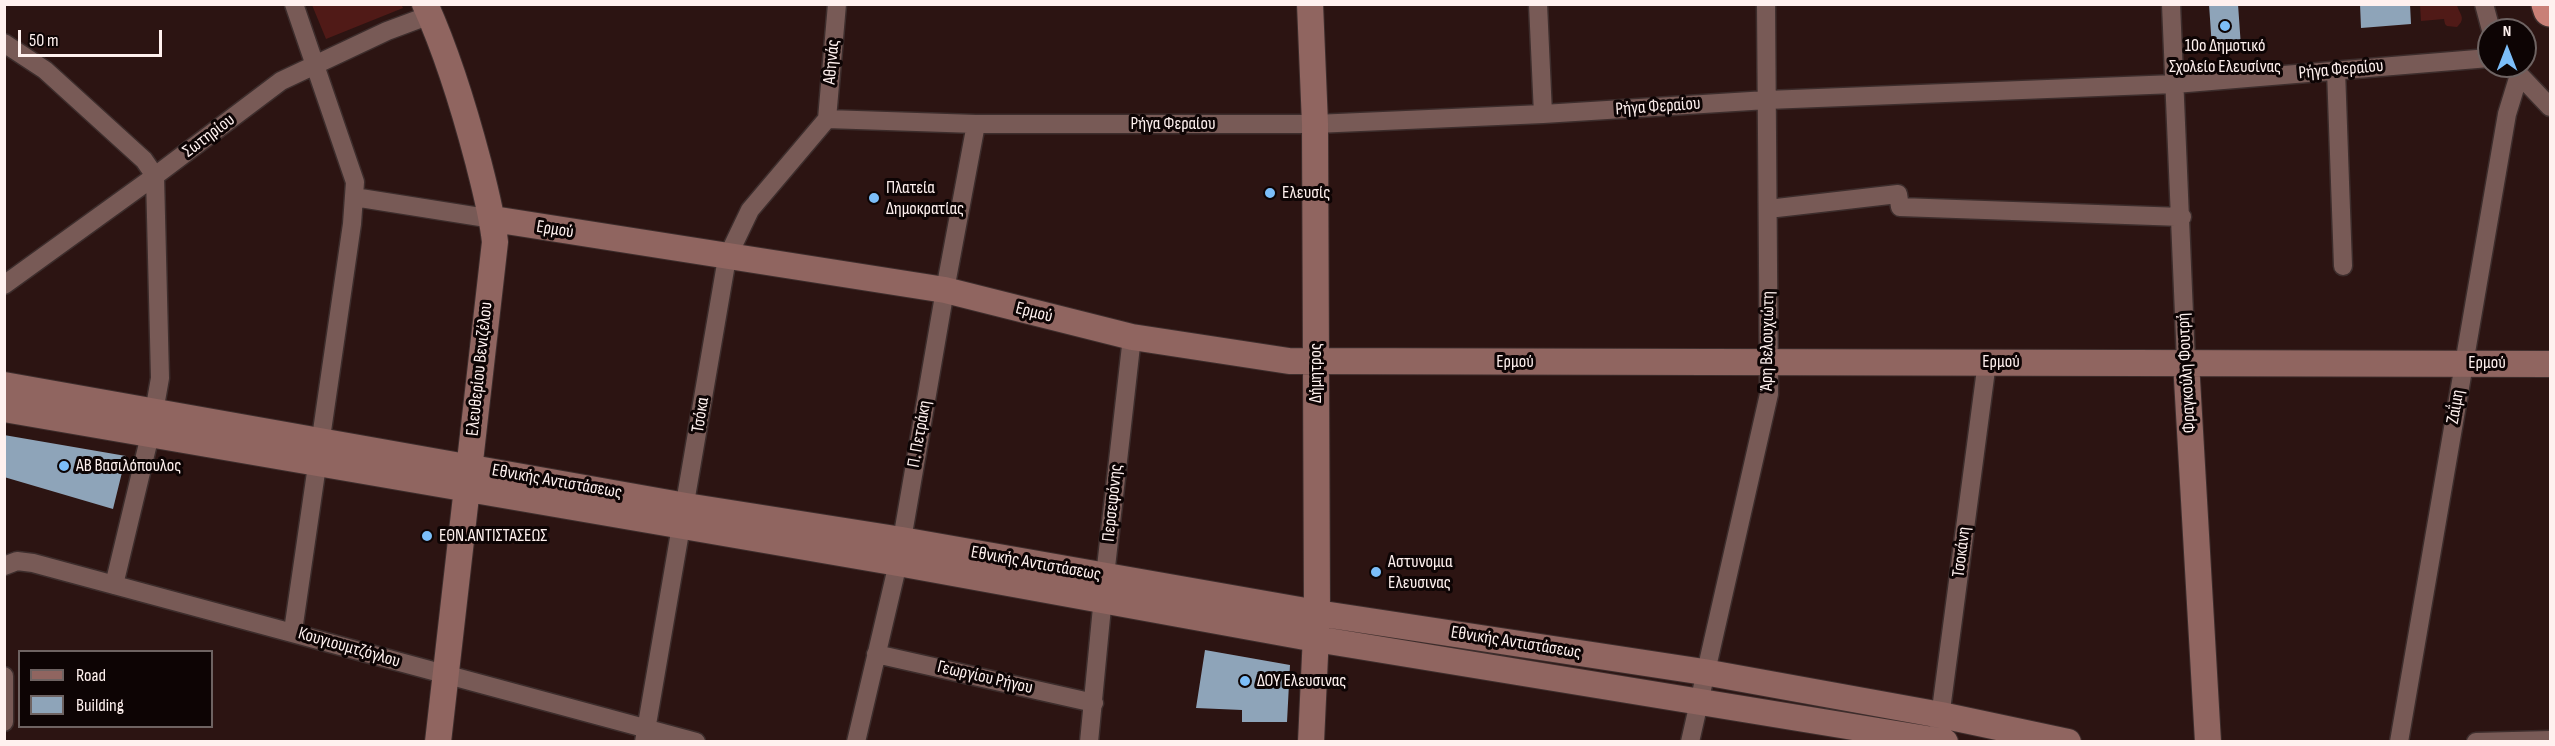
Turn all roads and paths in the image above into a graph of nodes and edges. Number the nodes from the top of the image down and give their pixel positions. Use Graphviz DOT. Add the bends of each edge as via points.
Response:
graph roads {
  1 [pos="294,4"];
  2 [pos="837,4"];
  3 [pos="1310,4"];
  4 [pos="1538,4"];
  5 [pos="1766,4"];
  6 [pos="2171,4"];
  7 [pos="2548,4"];
  8 [pos="428,10"];
  9 [pos="2550,10"];
  10 [pos="4,43"];
  11 [pos="2477,59"];
  12 [pos="315,63"];
  13 [pos="2336,70"];
  14 [pos="2514,78"];
  15 [pos="2523,78"];
  16 [pos="2175,84"];
  17 [pos="1767,100"];
  18 [pos="2550,107"];
  19 [pos="1543,114"];
  20 [pos="827,119"];
  21 [pos="976,124"];
  22 [pos="1315,124"];
  23 [pos="155,176"];
  24 [pos="354,197"];
  25 [pos="1768,209"];
  26 [pos="2181,217"];
  27 [pos="493,219"];
  28 [pos="727,258"];
  29 [pos="2343,266"];
  30 [pos="4,285"];
  31 [pos="945,290"];
  32 [pos="1132,337"];
  33 [pos="1315,362"];
  34 [pos="1770,362"];
  35 [pos="2186,362"];
  36 [pos="1987,363"];
  37 [pos="2464,363"];
  38 [pos="2550,364"];
  39 [pos="4,385"];
  40 [pos="4,409"];
  41 [pos="152,424"];
  42 [pos="318,451"];
  43 [pos="468,478"];
  44 [pos="684,517"];
  45 [pos="900,552"];
  46 [pos="5,568"];
  47 [pos="114,585"];
  48 [pos="1104,588"];
  49 [pos="1317,613"];
  50 [pos="293,632"];
  51 [pos="1316,639"];
  52 [pos="876,654"];
  53 [pos="1704,672"];
  54 [pos="445,674"];
  55 [pos="4,676"];
  56 [pos="1699,702"];
  57 [pos="1094,703"];
  58 [pos="1941,715"];
  59 [pos="4,722"];
  60 [pos="645,735"];
  61 [pos="2550,740"];
  62 [pos="438,741"];
  63 [pos="696,741"];
  64 [pos="856,741"];
  65 [pos="1089,741"];
  66 [pos="1311,741"];
  67 [pos="1690,741"];
  68 [pos="1939,741"];
  69 [pos="2068,741"];
  70 [pos="2208,741"];
  71 [pos="2399,741"];
  72 [pos="2476,741"];
  1 -- 12 [label="street"];
  2 -- 20 [label="street, Αθηνάς"];
  3 -- 22 [label="street, Δήμητρος"];
  4 -- 19 [label="street"];
  5 -- 17 [label="street, Άρη Βελουχιώτη"];
  6 -- 16 [label="street, Φραγκούλη Φουτρή"];
  7 -- 9 [label="highway"];
  8 -- 12 [label="street, Σωτηρίου"];
  8 -- 27 [label="street, Ελευθερίου Βενιζέλου" via="467,121"];
  10 -- 23 [label="street" via="45,70 144,160"];
  11 -- 13 [label="street, Ρήγα Φεραίου"];
  12 -- 23 [label="street, Σωτηρίου" via="281,81"];
  12 -- 24 [label="street" via="355,182"];
  13 -- 16 [label="street, Ρήγα Φεραίου"];
  13 -- 29 [label="street"];
  14 -- 37 [label="street, Ζαΐμη"];
  15 -- 18 [label="street"];
  16 -- 17 [label="street, Ρήγα Φεραίου"];
  16 -- 26 [label="street, Φραγκούλη Φουτρή"];
  17 -- 19 [label="street, Ρήγα Φεραίου"];
  17 -- 25 [label="street, Άρη Βελουχιώτη"];
  19 -- 22 [label="street, Ρήγα Φεραίου"];
  20 -- 21 [label="street, Ρήγα Φεραίου"];
  20 -- 28 [label="street, Τσόκα" via="750,210"];
  21 -- 22 [label="street, Ρήγα Φεραίου"];
  21 -- 31 [label="street, Π. Πετράκη"];
  22 -- 33 [label="street, Δήμητρος"];
  23 -- 30 [label="street, Σωτηρίου"];
  23 -- 41 [label="street" via="160,378"];
  24 -- 27 [label="street"];
  24 -- 42 [label="street"];
  25 -- 26 [label="street" via="1898,194 1900,207"];
  25 -- 34 [label="street, Άρη Βελουχιώτη"];
  26 -- 35 [label="street, Φραγκούλη Φουτρή"];
  27 -- 28 [label="street, Ερμού"];
  27 -- 43 [label="street, Ελευθερίου Βενιζέλου" via="495,242"];
  28 -- 31 [label="street, Ερμού"];
  28 -- 44 [label="street, Τσόκα"];
  31 -- 32 [label="street, Ερμού"];
  31 -- 45 [label="street, Π. Πετράκη"];
  32 -- 33 [label="street, Ερμού"];
  32 -- 48 [label="street, Περσεφόνης"];
  33 -- 34 [label="street, Ερμού"];
  33 -- 49 [label="street, Δήμητρος"];
  34 -- 36 [label="street, Ερμού"];
  34 -- 53 [label="street, Άρη Βελουχιώτη" via="1769,394"];
  35 -- 36 [label="street, Ερμού"];
  35 -- 37 [label="street, Ερμού"];
  35 -- 70 [label="street, Φραγκούλη Φουτρή"];
  36 -- 58 [label="street, Τσοκάνη"];
  37 -- 38 [label="street, Ερμού"];
  37 -- 71 [label="street, Ζαΐμη"];
  39 -- 41 [label="street, Εθνικής Αντιστάσεως"];
  40 -- 41 [label="street, Εθνικής Αντιστάσεως"];
  41 -- 42 [label="street, Εθνικής Αντιστάσεως"];
  41 -- 47 [label="street"];
  42 -- 43 [label="street, Εθνικής Αντιστάσεως"];
  42 -- 50 [label="street"];
  43 -- 44 [label="street, Εθνικής Αντιστάσεως"];
  43 -- 54 [label="street, Ελευθερίου Βενιζέλου"];
  44 -- 45 [label="street, Εθνικής Αντιστάσεως"];
  44 -- 60 [label="street, Τσόκα"];
  45 -- 48 [label="street, Εθνικής Αντιστάσεως"];
  45 -- 52 [label="street, Π. Πετράκη"];
  46 -- 47 [label="street, Κουγιουμτζόγλου" via="17,561 33,563"];
  47 -- 50 [label="street, Κουγιουμτζόγλου"];
  48 -- 49 [label="street, Εθνικής Αντιστάσεως"];
  48 -- 51 [label="street, Εθνικής Αντιστάσεως"];
  48 -- 57 [label="street, Περσεφόνης"];
  49 -- 51 [label="street, Δήμητρος"];
  49 -- 53 [label="street, Εθνικής Αντιστάσεως"];
  50 -- 54 [label="street, Κουγιουμτζόγλου"];
  51 -- 56 [label="street, Εθνικής Αντιστάσεως"];
  51 -- 66 [label="street, Δήμητρος"];
  52 -- 57 [label="street, Γεωργίου Ρήγου"];
  52 -- 64 [label="street, Π. Πετράκη"];
  53 -- 56 [label="street, Άρη Βελουχιώτη"];
  53 -- 58 [label="street, Εθνικής Αντιστάσεως"];
  54 -- 60 [label="street, Κουγιουμτζόγλου"];
  54 -- 62 [label="street, Ελευθερίου Βενιζέλου"];
  55 -- 59 [label="street"];
  56 -- 67 [label="street, Άρη Βελουχιώτη"];
  56 -- 68 [label="street, Εθνικής Αντιστάσεως"];
  57 -- 65 [label="street, Περσεφόνης"];
  58 -- 68 [label="street, Τσοκάνη"];
  58 -- 69 [label="street, Εθνικής Αντιστάσεως"];
  60 -- 63 [label="street, Κουγιουμτζόγλου"];
  61 -- 72 [label="street"];
}
